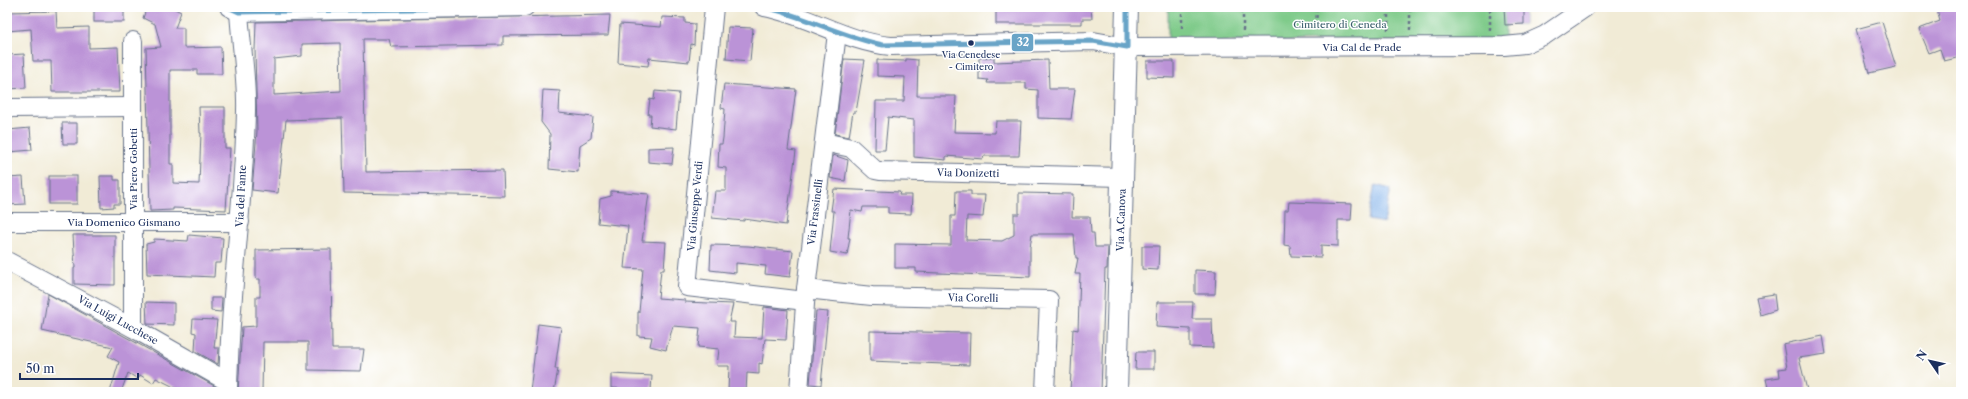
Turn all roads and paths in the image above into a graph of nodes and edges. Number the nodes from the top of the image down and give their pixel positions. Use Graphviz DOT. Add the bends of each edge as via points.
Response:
graph roads {
  1 [pos="525,7"];
  2 [pos="714,7"];
  3 [pos="764,7"];
  4 [pos="1127,7"];
  5 [pos="1182,7"];
  6 [pos="1243,7"];
  7 [pos="1317,7"];
  8 [pos="1388,7"];
  9 [pos="1410,7"];
  10 [pos="1490,7"];
  11 [pos="1586,7"];
  12 [pos="233,9"];
  13 [pos="1190,31"];
  14 [pos="1236,31"];
  15 [pos="1316,32"];
  16 [pos="1388,32"];
  17 [pos="1417,32"];
  18 [pos="1483,32"];
  19 [pos="837,33"];
  20 [pos="133,41"];
  21 [pos="1127,47"];
  22 [pos="133,107"];
  23 [pos="7,108"];
  24 [pos="824,142"];
  25 [pos="1122,177"];
  26 [pos="7,222"];
  27 [pos="134,222"];
  28 [pos="240,222"];
  29 [pos="7,261"];
  30 [pos="805,295"];
  31 [pos="133,328"];
  32 [pos="228,387"];
  33 [pos="799,392"];
  34 [pos="1045,392"];
  35 [pos="1116,392"];
  1 -- 12 [label="street"];
  2 -- 30 [label="street, Via Giuseppe Verdi" via="688,287"];
  3 -- 19 [label="street, Via Cal de Prade" via="788,13"];
  4 -- 21 [label="street, Via A.Canova"];
  5 -- 13 [label="path" via="1182,31"];
  6 -- 14 [label="path" via="1243,31"];
  7 -- 15 [label="path"];
  8 -- 16 [label="path"];
  9 -- 17 [label="path" via="1410,32"];
  10 -- 18 [label="path" via="1490,32"];
  11 -- 21 [label="street, Via Cal de Prade" via="1545,35 1525,44 1504,46"];
  12 -- 28 [label="street, Via del Fante" via="246,110"];
  19 -- 21 [label="street, Via Cal de Prade" via="891,46 1093,41"];
  19 -- 24 [label="street, Via Frassinelli"];
  20 -- 22 [label="street, Via Piero Gobetti"];
  21 -- 25 [label="street, Via A.Canova"];
  22 -- 23 [label="street"];
  22 -- 27 [label="street, Via Piero Gobetti"];
  24 -- 25 [label="street, Via Donizetti" via="851,148 875,170 880,171"];
  24 -- 30 [label="street, Via Frassinelli"];
  25 -- 35 [label="street, Via A.Canova"];
  26 -- 27 [label="street, Via Domenico Gismano"];
  27 -- 28 [label="street, Via Domenico Gismano"];
  27 -- 31 [label="street, Via Piero Gobetti"];
  28 -- 32 [label="street, Via del Fante"];
  29 -- 31 [label="street, Via Luigi Lucchese"];
  30 -- 33 [label="street, Via Frassinelli"];
  30 -- 34 [label="street, Via Corelli" via="1049,300"];
  31 -- 32 [label="street, Via Luigi Lucchese"];
}
